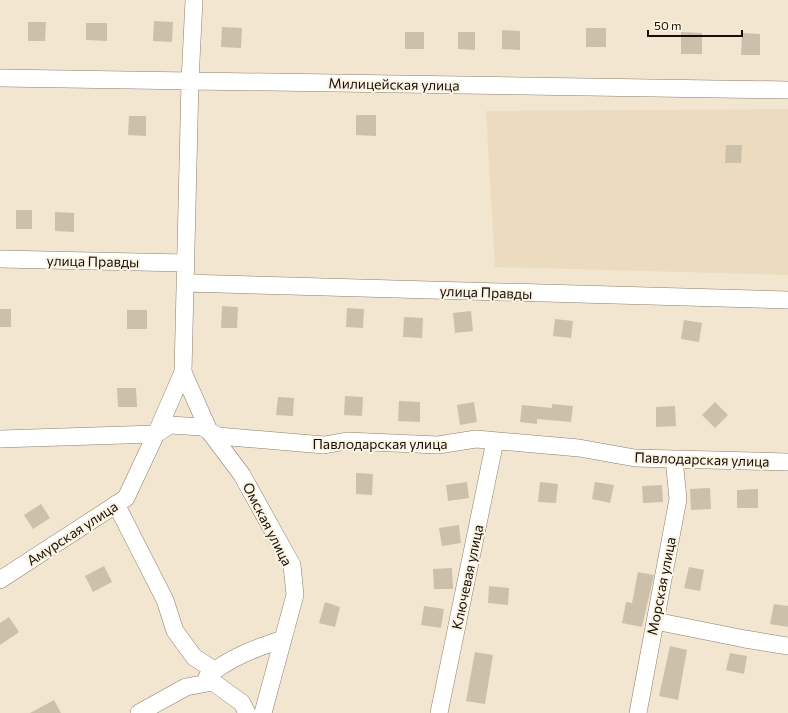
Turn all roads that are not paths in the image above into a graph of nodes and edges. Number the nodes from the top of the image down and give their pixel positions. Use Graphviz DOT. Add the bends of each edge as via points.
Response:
graph roads {
  1 [pos="194,0"];
  2 [pos="0,78"];
  3 [pos="190,81"];
  4 [pos="788,90"];
  5 [pos="0,260"];
  6 [pos="185,262"];
  7 [pos="185,283"];
  8 [pos="788,300"];
  9 [pos="183,372"];
  10 [pos="209,431"];
  11 [pos="156,434"];
  12 [pos="0,439"];
  13 [pos="495,440"];
  14 [pos="674,459"];
  15 [pos="788,462"];
  16 [pos="116,504"];
  17 [pos="0,580"];
  18 [pos="654,621"];
  19 [pos="283,639"];
  20 [pos="788,646"];
  21 [pos="214,670"];
  22 [pos="199,684"];
  23 [pos="139,713"];
  24 [pos="247,713"];
  25 [pos="263,713"];
  26 [pos="439,713"];
  27 [pos="638,713"];
  1 -- 3 [label="street"];
  2 -- 3 [label="street, Милицейская улица"];
  3 -- 4 [label="street, Милицейская улица"];
  3 -- 6 [label="street"];
  5 -- 6 [label="street, улица Правды"];
  6 -- 7 [label="street"];
  7 -- 8 [label="street, улица Правды"];
  7 -- 9 [label="street"];
  9 -- 10 [label="street, Омская улица"];
  9 -- 11 [label="street, Амурская улица"];
  10 -- 11 [label="street, Павлодарская улица" via="202,427 170,425"];
  10 -- 13 [label="street, Павлодарская улица" via="218,436 324,445 347,441 438,445 476,439"];
  10 -- 19 [label="street, Омская улица" via="242,475 292,565 295,595"];
  11 -- 12 [label="street, Павлодарская улица"];
  11 -- 16 [label="street, Амурская улица" via="126,498"];
  13 -- 14 [label="street, Павлодарская улица" via="580,448 635,458"];
  13 -- 26 [label="street, Ключевая улица"];
  14 -- 15 [label="street, Павлодарская улица"];
  14 -- 18 [label="street, Морская улица" via="678,499"];
  16 -- 17 [label="street, Амурская улица"];
  16 -- 21 [label="street" via="165,600 175,631 194,657"];
  18 -- 20 [label="street"];
  18 -- 27 [label="street, Морская улица"];
  19 -- 21 [label="street" via="220,665"];
  19 -- 25 [label="street, Омская улица"];
  21 -- 22 [label="street"];
  22 -- 23 [label="street" via="186,687"];
  22 -- 24 [label="street" via="213,682 242,702"];
}
